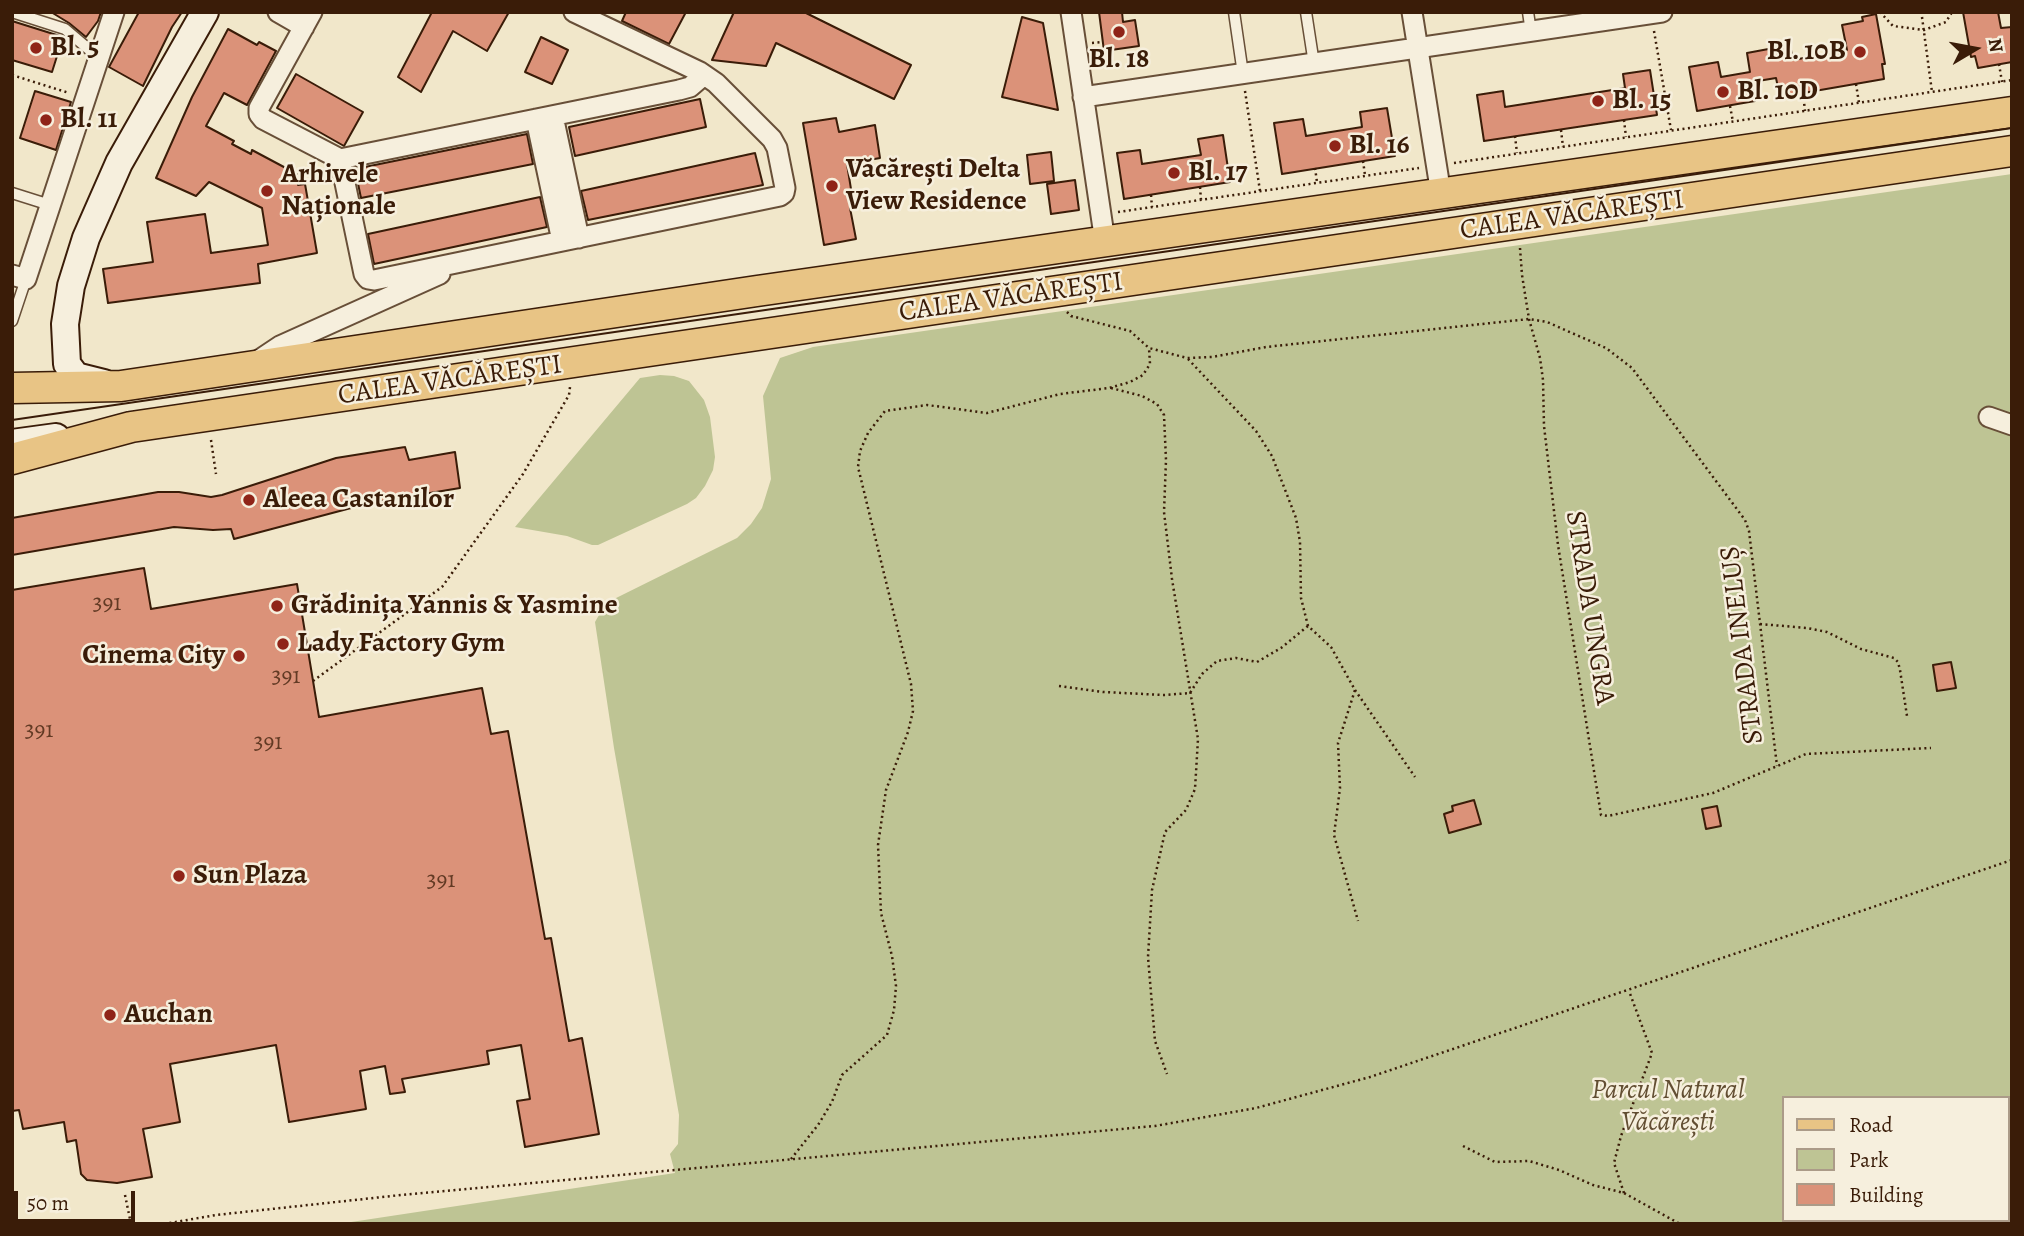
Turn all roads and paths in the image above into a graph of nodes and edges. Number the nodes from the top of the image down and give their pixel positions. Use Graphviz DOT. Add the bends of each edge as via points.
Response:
graph roads {
  1 [pos="12,12"];
  2 [pos="114,12"];
  3 [pos="205,12"];
  4 [pos="278,12"];
  5 [pos="575,12"];
  6 [pos="1070,12"];
  7 [pos="1234,12"];
  8 [pos="1306,12"];
  9 [pos="1412,12"];
  10 [pos="1880,12"];
  11 [pos="1952,12"];
  12 [pos="1645,14"];
  13 [pos="1922,17"];
  14 [pos="308,20"];
  15 [pos="1529,22"];
  16 [pos="1924,30"];
  17 [pos="1418,49"];
  18 [pos="99,58"];
  19 [pos="1314,64"];
  20 [pos="1999,64"];
  21 [pos="1243,74"];
  22 [pos="12,75"];
  23 [pos="704,75"];
  24 [pos="2012,80"];
  25 [pos="2001,82"];
  26 [pos="1856,84"];
  27 [pos="1931,92"];
  28 [pos="1802,93"];
  29 [pos="1083,97"];
  30 [pos="86,98"];
  31 [pos="1859,103"];
  32 [pos="1730,106"];
  33 [pos="1805,111"];
  34 [pos="2012,112"];
  35 [pos="545,117"];
  36 [pos="1624,120"];
  37 [pos="1733,121"];
  38 [pos="1561,130"];
  39 [pos="1671,130"];
  40 [pos="1515,136"];
  41 [pos="1626,137"];
  42 [pos="1563,146"];
  43 [pos="2012,151"];
  44 [pos="1517,153"];
  45 [pos="340,159"];
  46 [pos="1363,161"];
  47 [pos="1437,165"];
  48 [pos="1315,169"];
  49 [pos="1365,176"];
  50 [pos="1317,183"];
  51 [pos="1200,187"];
  52 [pos="1259,191"];
  53 [pos="12,193"];
  54 [pos="1441,194"];
  55 [pos="1152,195"];
  56 [pos="1201,200"];
  57 [pos="50,205"];
  58 [pos="1152,207"];
  59 [pos="1517,224"];
  60 [pos="1103,228"];
  61 [pos="571,239"];
  62 [pos="473,260"];
  63 [pos="19,277"];
  64 [pos="1048,293"];
  65 [pos="717,296"];
  66 [pos="1529,319"];
  67 [pos="12,321"];
  68 [pos="723,341"];
  69 [pos="1149,348"];
  70 [pos="65,353"];
  71 [pos="1187,358"];
  72 [pos="249,366"];
  73 [pos="571,380"];
  74 [pos="121,386"];
  75 [pos="1109,388"];
  76 [pos="19,392"];
  77 [pos="208,416"];
  78 [pos="1989,417"];
  79 [pos="2012,425"];
  80 [pos="131,427"];
  81 [pos="12,443"];
  82 [pos="12,459"];
  83 [pos="216,474"];
  84 [pos="1759,624"];
  85 [pos="1308,626"];
  86 [pos="313,681"];
  87 [pos="1059,686"];
  88 [pos="1355,690"];
  89 [pos="1190,693"];
  90 [pos="1908,716"];
  91 [pos="1931,748"];
  92 [pos="1777,766"];
  93 [pos="1415,777"];
  94 [pos="2012,860"];
  95 [pos="1358,921"];
  96 [pos="1628,990"];
  97 [pos="1167,1074"];
  98 [pos="1463,1146"];
  99 [pos="790,1159"];
  100 [pos="1624,1193"];
  101 [pos="125,1195"];
  102 [pos="131,1224"];
  103 [pos="164,1224"];
  104 [pos="1680,1224"];
  1 -- 18 [label="lane" via="65,29"];
  2 -- 18 [label="street"];
  3 -- 70 [label="street" via="99,206 71,286"];
  4 -- 14 [label="street"];
  5 -- 23 [label="street"];
  6 -- 29 [label="street"];
  7 -- 21 [label="lane"];
  8 -- 19 [label="lane"];
  9 -- 17 [label="street"];
  10 -- 16 [label="path" via="1893,26"];
  11 -- 16 [label="path" via="1946,22"];
  12 -- 15 [label="street"];
  12 -- 39 [label="path"];
  13 -- 16 [label="path"];
  14 -- 45 [label="street" via="258,114"];
  15 -- 17 [label="street"];
  16 -- 27 [label="path"];
  17 -- 19 [label="street"];
  17 -- 47 [label="street"];
  18 -- 30 [label="street"];
  19 -- 21 [label="street"];
  20 -- 25 [label="path"];
  21 -- 29 [label="street"];
  21 -- 52 [label="path"];
  22 -- 30 [label="path"];
  23 -- 35 [label="street" via="691,87"];
  23 -- 61 [label="street, CALEA VĂCĂREȘTI" via="772,139 784,193"];
  24 -- 25 [label="path"];
  25 -- 27 [label="path"];
  26 -- 31 [label="path"];
  27 -- 31 [label="path"];
  28 -- 33 [label="path"];
  29 -- 60 [label="street"];
  30 -- 57 [label="street"];
  31 -- 33 [label="path"];
  32 -- 37 [label="path"];
  33 -- 37 [label="path"];
  34 -- 54 [label="main road, CALEA VĂCĂREȘTI"];
  35 -- 45 [label="street"];
  35 -- 61 [label="street"];
  36 -- 41 [label="path"];
  37 -- 39 [label="path"];
  38 -- 42 [label="path"];
  39 -- 41 [label="path"];
  40 -- 44 [label="path"];
  41 -- 42 [label="path"];
  42 -- 44 [label="path"];
  43 -- 59 [label="main road, CALEA VĂCĂREȘTI"];
  44 -- 47 [label="path"];
  45 -- 62 [label="street, CALEA VĂCĂREȘTI" via="368,279"];
  46 -- 49 [label="path"];
  47 -- 49 [label="path"];
  47 -- 54 [label="street"];
  48 -- 50 [label="path"];
  49 -- 50 [label="path"];
  50 -- 52 [label="path"];
  51 -- 56 [label="path"];
  52 -- 56 [label="path"];
  53 -- 57 [label="lane"];
  54 -- 60 [label="main road, CALEA VĂCĂREȘTI"];
  55 -- 58 [label="path"];
  56 -- 58 [label="path"];
  57 -- 63 [label="street"];
  58 -- 60 [label="path"];
  59 -- 64 [label="main road, CALEA VĂCĂREȘTI"];
  59 -- 66 [label="path, STRADA UNGRA"];
  60 -- 65 [label="main road, CALEA VĂCĂREȘTI"];
  61 -- 62 [label="street, CALEA VĂCĂREȘTI"];
  62 -- 72 [label="street, CALEA VĂCĂREȘTI" via="279,346"];
  63 -- 67 [label="lane"];
  64 -- 68 [label="main road, CALEA VĂCĂREȘTI"];
  64 -- 69 [label="path" via="1071,316 1130,331"];
  65 -- 68 [label="main road"];
  65 -- 72 [label="main road, CALEA VĂCĂREȘTI"];
  66 -- 71 [label="path"];
  66 -- 84 [label="path, STRADA INELUȘ" via="1547,322 1606,348 1632,368 1745,520"];
  66 -- 92 [label="path, STRADA UNGRA" via="1539,358 1558,545 1601,815 1713,793"];
  68 -- 77 [label="main road, CALEA VĂCĂREȘTI"];
  69 -- 71 [label="path"];
  69 -- 75 [label="path" via="1150,365 1143,375"];
  70 -- 74 [label="street" via="76,376"];
  70 -- 76 [label="street" via="52,379"];
  71 -- 85 [label="path" via="1256,431 1276,465 1296,518 1301,598"];
  72 -- 74 [label="main road, CALEA VĂCĂREȘTI"];
  73 -- 86 [label="path" via="569,395 523,474 442,587"];
  74 -- 76 [label="main road, CALEA VĂCĂREȘTI"];
  75 -- 89 [label="path" via="1142,396 1157,404 1164,415 1164,512"];
  75 -- 99 [label="path" via="1060,394 987,413 927,405 885,411 860,451 858,467 911,684 913,711 886,790 878,845 881,913 896,986 894,1010 887,1035 842,1075 818,1125"];
  77 -- 80 [label="main road, CALEA VĂCĂREȘTI"];
  77 -- 83 [label="path"];
  78 -- 79 [label="street"];
  80 -- 81 [label="street"];
  80 -- 82 [label="main road, CALEA VĂCĂREȘTI"];
  84 -- 90 [label="path" via="1827,632 1861,649 1894,658"];
  84 -- 92 [label="path, STRADA INELUȘ"];
  85 -- 88 [label="path" via="1331,647"];
  85 -- 89 [label="path" via="1257,662 1217,661"];
  87 -- 89 [label="path" via="1102,692"];
  88 -- 93 [label="path"];
  88 -- 95 [label="path" via="1338,743 1340,788 1334,835"];
  89 -- 97 [label="path" via="1198,739 1195,789 1186,810 1165,832 1151,903 1148,957 1154,1041"];
  91 -- 92 [label="path" via="1806,754"];
  94 -- 96 [label="path"];
  96 -- 99 [label="path" via="1370,1077 1256,1108 1156,1126"];
  96 -- 100 [label="path" via="1651,1053 1614,1163"];
  98 -- 100 [label="path" via="1495,1161 1529,1161"];
  99 -- 103 [label="path" via="341,1201"];
  100 -- 104 [label="path"];
  101 -- 102 [label="path"];
}
